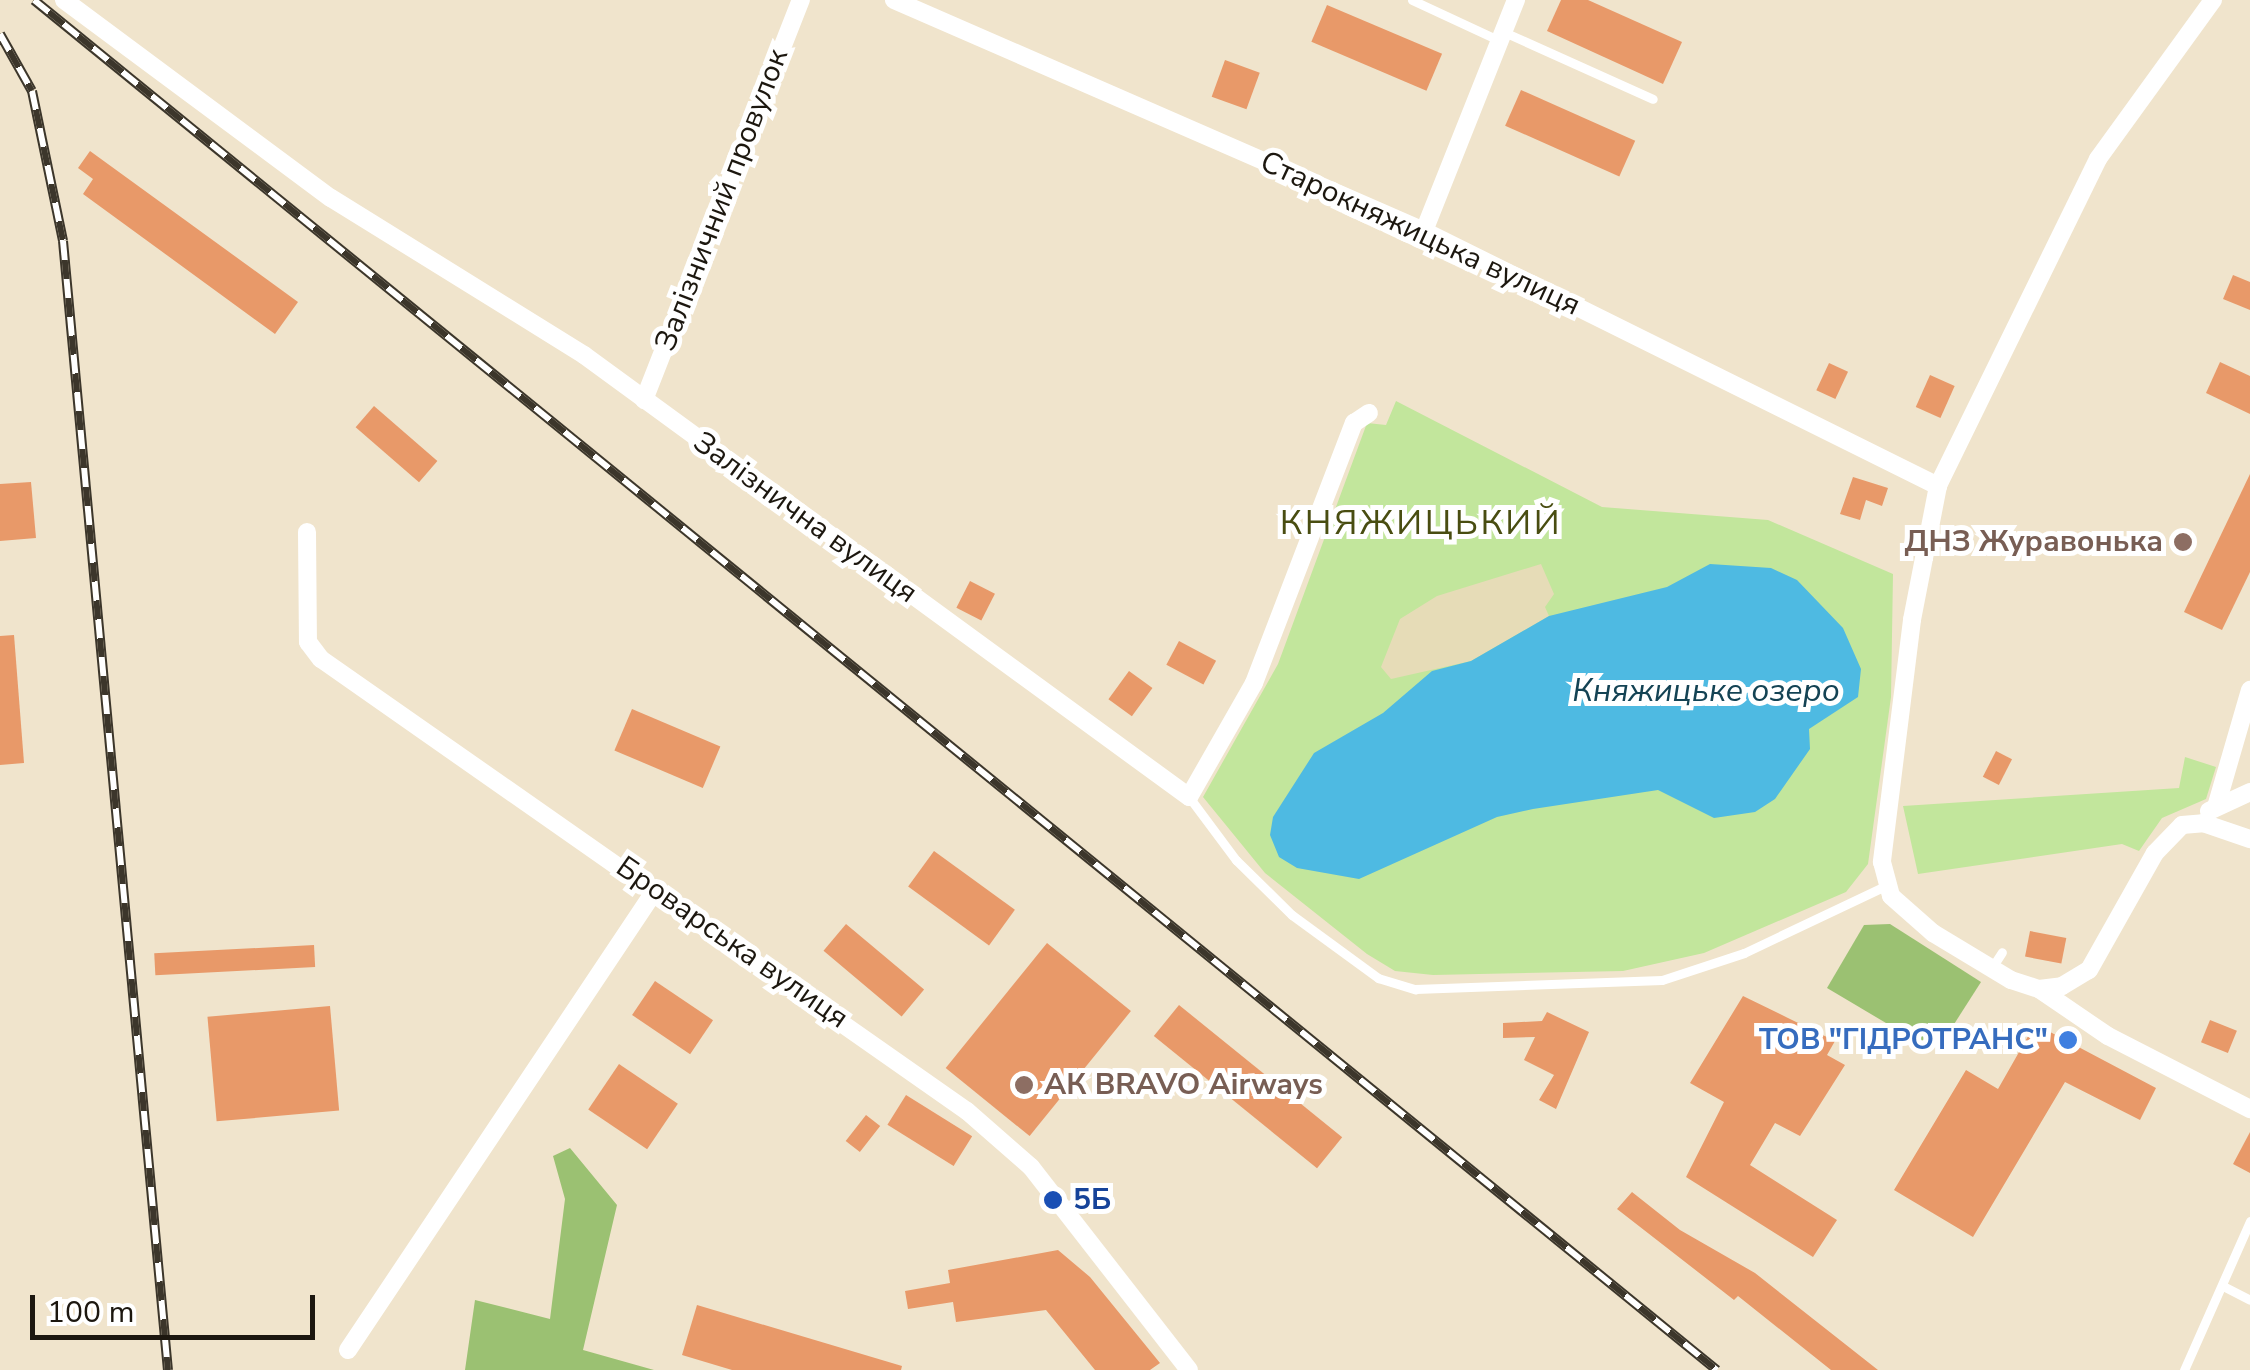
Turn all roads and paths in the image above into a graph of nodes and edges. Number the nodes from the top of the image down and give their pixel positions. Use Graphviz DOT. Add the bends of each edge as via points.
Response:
graph roads {
  1 [pos="64,0"];
  2 [pos="801,0"];
  3 [pos="894,0"];
  4 [pos="1412,0"];
  5 [pos="1516,0"];
  6 [pos="2213,0"];
  7 [pos="1500,36"];
  8 [pos="1653,99"];
  9 [pos="1424,231"];
  10 [pos="644,400"];
  11 [pos="1369,413"];
  12 [pos="1938,486"];
  13 [pos="306,532"];
  14 [pos="2250,690"];
  15 [pos="2250,792"];
  16 [pos="1189,797"];
  17 [pos="2216,807"];
  18 [pos="2182,826"];
  19 [pos="2250,839"];
  20 [pos="1885,886"];
  21 [pos="656,889"];
  22 [pos="2002,952"];
  23 [pos="1991,969"];
  24 [pos="2039,989"];
  25 [pos="2250,1109"];
  26 [pos="2250,1221"];
  27 [pos="2224,1286"];
  28 [pos="2250,1300"];
  29 [pos="348,1350"];
  30 [pos="1189,1370"];
  31 [pos="2184,1370"];
  1 -- 10 [label="street, Залізнична вулиця" via="331,198 522,312"];
  2 -- 10 [label="street, Залізничний провулок"];
  3 -- 9 [label="street, Старокняжицька вулиця"];
  4 -- 7 [label="lane"];
  5 -- 7 [label="street"];
  6 -- 12 [label="street" via="2098,159"];
  7 -- 8 [label="lane"];
  7 -- 9 [label="street"];
  9 -- 12 [label="street, Старокняжицька вулиця"];
  10 -- 16 [label="street, Залізнична вулиця"];
  11 -- 16 [label="street" via="1354,423 1254,683"];
  12 -- 20 [label="street" via="1908,649 1886,819"];
  13 -- 21 [label="street, Броварська вулиця" via="308,642 321,659"];
  14 -- 17 [label="street"];
  15 -- 17 [label="street"];
  16 -- 20 [label="lane" via="1236,860 1292,915 1378,978 1414,989 1674,977 1744,953"];
  17 -- 18 [label="street"];
  18 -- 19 [label="street" via="2203,823"];
  18 -- 24 [label="street" via="2155,853 2089,970 2062,986"];
  20 -- 23 [label="street" via="1915,920"];
  21 -- 29 [label="street"];
  21 -- 30 [label="street, Броварська вулиця" via="967,1111 1031,1167"];
  22 -- 23 [label="lane"];
  23 -- 24 [label="street"];
  24 -- 25 [label="street" via="2108,1036"];
  26 -- 27 [label="lane"];
  27 -- 28 [label="lane"];
  27 -- 31 [label="lane"];
}
